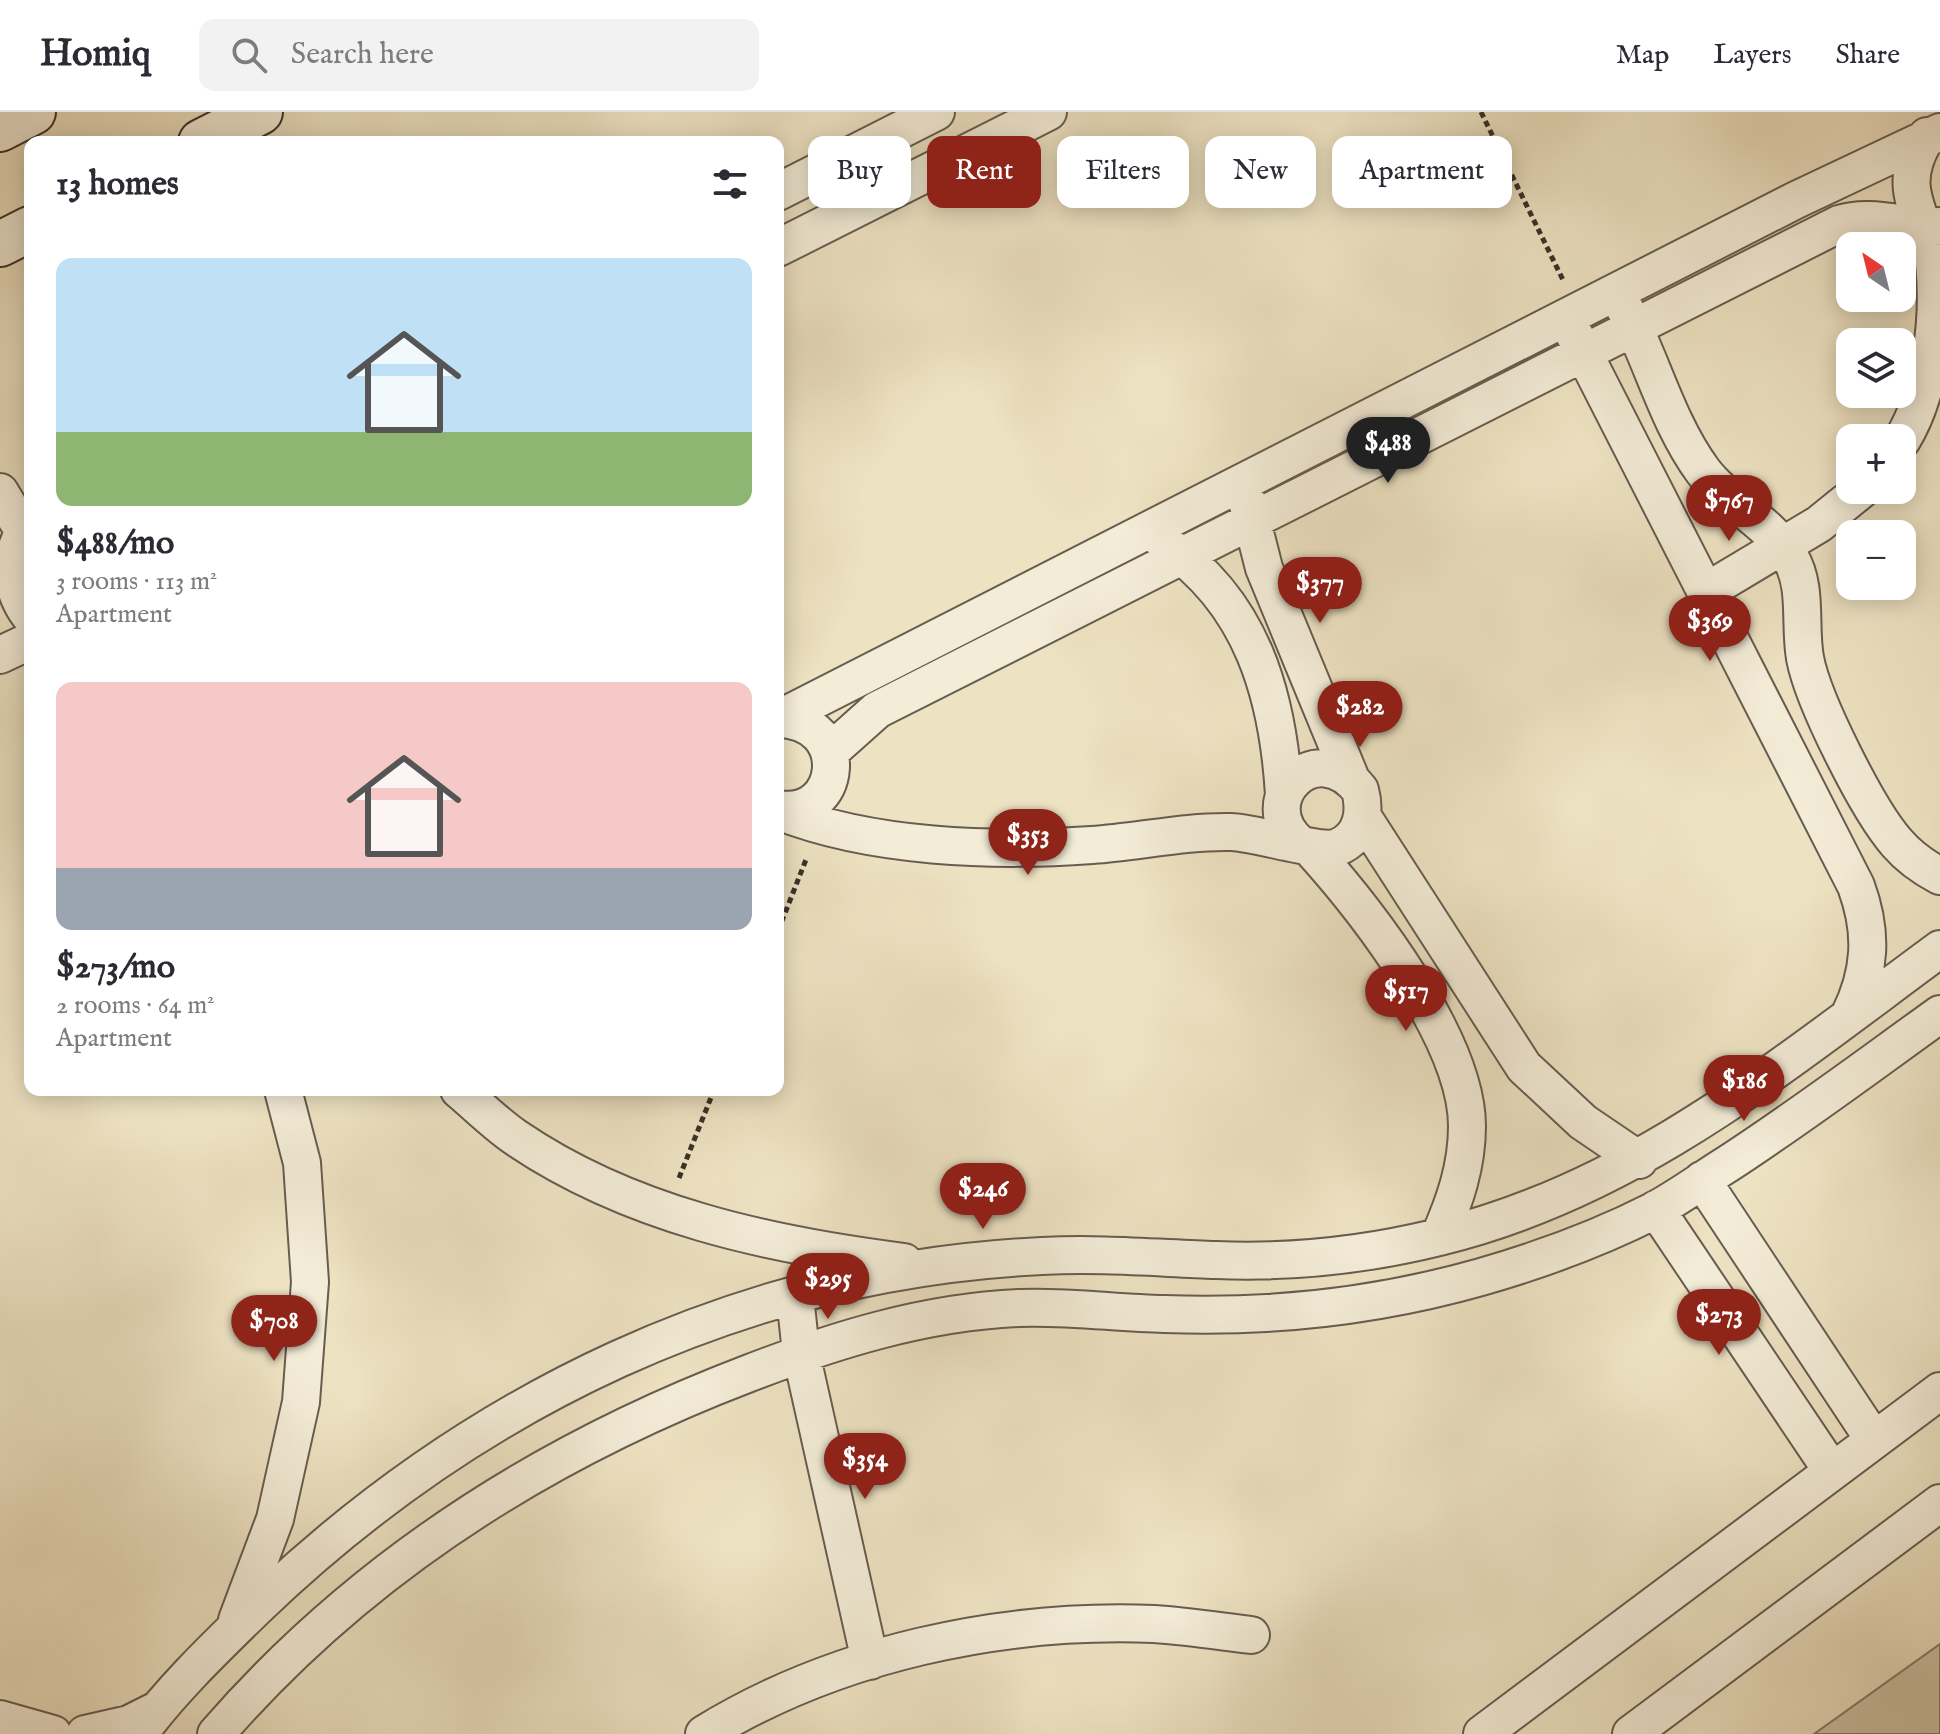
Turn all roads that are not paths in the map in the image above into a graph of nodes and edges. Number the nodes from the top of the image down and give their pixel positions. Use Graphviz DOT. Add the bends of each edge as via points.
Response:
graph roads {
  1 [pos="33,112"];
  2 [pos="260,112"];
  3 [pos="936,112"];
  4 [pos="1048,112"];
  5 [pos="0,129"];
  6 [pos="1934,134"];
  7 [pos="213,136"];
  8 [pos="784,189"];
  9 [pos="1932,226"];
  10 [pos="24,232"];
  11 [pos="0,244"];
  12 [pos="784,245"];
  13 [pos="1616,292"];
  14 [pos="1938,299"];
  15 [pos="1572,315"];
  16 [pos="1634,326"];
  17 [pos="1583,351"];
  18 [pos="1910,424"];
  19 [pos="1244,482"];
  20 [pos="0,492"];
  21 [pos="1844,504"];
  22 [pos="1250,522"];
  23 [pos="1146,531"];
  24 [pos="17,544"];
  25 [pos="1782,546"];
  26 [pos="1182,555"];
  27 [pos="1707,591"];
  28 [pos="24,605"];
  29 [pos="24,644"];
  30 [pos="0,655"];
  31 [pos="784,716"];
  32 [pos="784,719"];
  33 [pos="830,752"];
  34 [pos="1351,779"];
  35 [pos="1284,795"];
  36 [pos="784,810"];
  37 [pos="784,812"];
  38 [pos="1363,817"];
  39 [pos="1306,846"];
  40 [pos="1940,876"];
  41 [pos="1940,949"];
  42 [pos="1940,1014"];
  43 [pos="1849,1016"];
  44 [pos="1755,1086"];
  45 [pos="285,1096"];
  46 [pos="466,1096"];
  47 [pos="1783,1128"];
  48 [pos="1639,1160"];
  49 [pos="1702,1180"];
  50 [pos="1656,1209"];
  51 [pos="1439,1237"];
  52 [pos="937,1266"];
  53 [pos="795,1296"];
  54 [pos="801,1353"];
  55 [pos="1940,1391"];
  56 [pos="1874,1440"];
  57 [pos="1832,1471"];
  58 [pos="1940,1503"];
  59 [pos="233,1631"];
  60 [pos="1251,1635"];
  61 [pos="870,1661"];
  62 [pos="0,1719"];
  63 [pos="147,1722"];
  64 [pos="53,1734"];
  65 [pos="85,1734"];
  66 [pos="216,1734"];
  67 [pos="704,1734"];
  68 [pos="1482,1734"];
  69 [pos="1631,1734"];
  1 -- 5 [label="street"];
  2 -- 7 [label="street"];
  3 -- 8 [label="street"];
  4 -- 12 [label="street"];
  6 -- 9 [label="street" via="1911,175 1912,203"];
  6 -- 13 [label="street"];
  9 -- 14 [label="street"];
  9 -- 16 [label="street" via="1864,217 1839,224"];
  10 -- 11 [label="street"];
  13 -- 15 [label="street"];
  13 -- 16 [label="street"];
  14 -- 18 [label="street" via="1926,377"];
  15 -- 17 [label="street"];
  15 -- 19 [label="street"];
  16 -- 17 [label="street"];
  16 -- 25 [label="street" via="1668,407 1704,472"];
  17 -- 22 [label="street"];
  17 -- 27 [label="street"];
  19 -- 22 [label="street"];
  19 -- 23 [label="street"];
  20 -- 24 [label="street"];
  21 -- 25 [label="street"];
  22 -- 26 [label="street"];
  22 -- 34 [label="street"];
  23 -- 26 [label="street"];
  23 -- 31 [label="street"];
  24 -- 28 [label="street" via="15,589"];
  25 -- 27 [label="street"];
  25 -- 40 [label="street" via="1800,585 1809,678 1844,752 1895,841"];
  26 -- 33 [label="street" via="877,710"];
  26 -- 35 [label="street" via="1221,596 1250,640 1270,689"];
  27 -- 43 [label="street" via="1864,907 1866,974"];
  29 -- 30 [label="street"];
  32 -- 33 [label="street" via="810,726"];
  33 -- 36 [label="street" via="832,766 822,793 798,809"];
  34 -- 35 [label="street" via="1330,769 1306,771 1292,780"];
  34 -- 38 [label="street" via="1360,790"];
  35 -- 39 [label="street" via="1285,827"];
  37 -- 39 [label="street" via="820,825 980,847 1091,845 1226,832"];
  38 -- 39 [label="street" via="1338,847"];
  38 -- 48 [label="street" via="1524,1067 1583,1122"];
  39 -- 51 [label="street" via="1346,888 1391,951 1431,1016 1462,1085 1465,1163"];
  41 -- 43 [label="street"];
  42 -- 47 [label="street"];
  43 -- 44 [label="street"];
  44 -- 47 [label="street"];
  44 -- 48 [label="street"];
  45 -- 59 [label="street" via="302,1163 310,1282 301,1402 275,1519"];
  46 -- 52 [label="street" via="516,1137 601,1183 666,1209 775,1243"];
  47 -- 49 [label="street"];
  48 -- 51 [label="street" via="1541,1205"];
  49 -- 50 [label="street"];
  49 -- 56 [label="street"];
  50 -- 54 [label="street" via="1599,1236 1479,1277 1355,1303 1228,1314 1018,1308 915,1322"];
  50 -- 57 [label="street"];
  51 -- 52 [label="street" via="1323,1257 1041,1256"];
  52 -- 53 [label="street"];
  53 -- 54 [label="street"];
  53 -- 59 [label="street" via="713,1320 606,1363 504,1416 407,1479 316,1550"];
  54 -- 61 [label="street"];
  54 -- 66 [label="street" via="627,1424 467,1513 321,1624"];
  55 -- 56 [label="street"];
  56 -- 57 [label="street"];
  57 -- 68 [label="street"];
  58 -- 69 [label="street"];
  59 -- 63 [label="street"];
  60 -- 61 [label="street" via="1155,1624 1059,1625 963,1638"];
  61 -- 67 [label="street" via="792,1690"];
  62 -- 64 [label="street"];
  63 -- 65 [label="street"];
}
